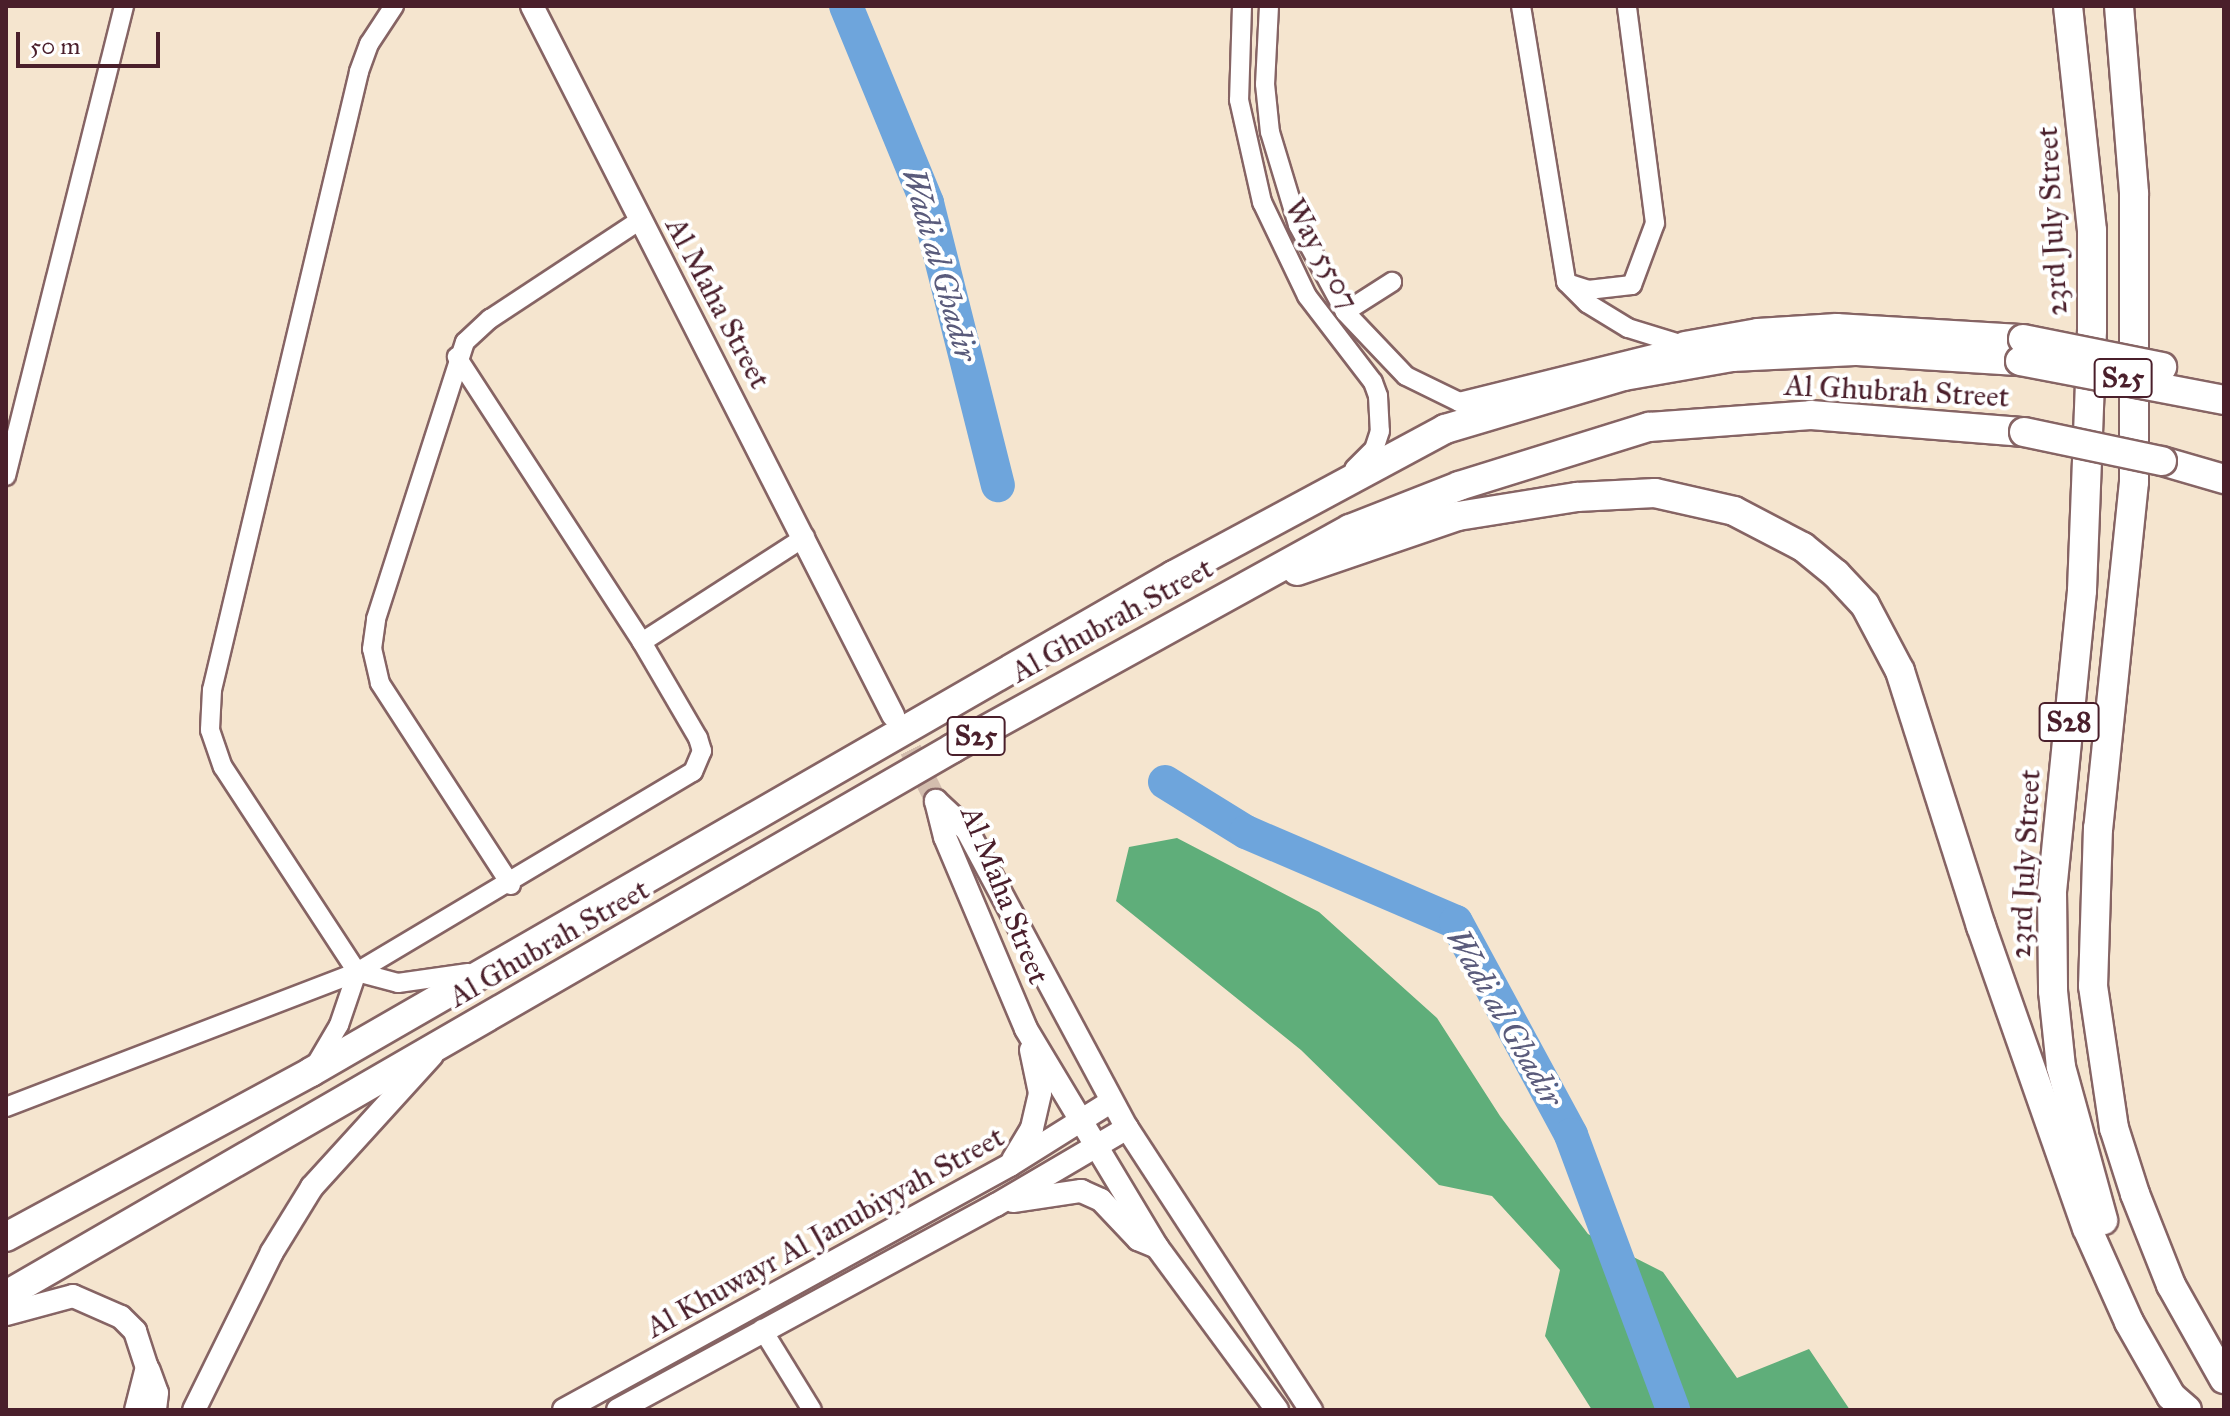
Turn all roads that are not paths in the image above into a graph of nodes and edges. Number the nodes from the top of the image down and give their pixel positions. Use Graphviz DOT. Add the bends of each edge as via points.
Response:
graph roads {
  1 [pos="124,6"];
  2 [pos="394,6"];
  3 [pos="532,6"];
  4 [pos="1242,6"];
  5 [pos="1269,6"];
  6 [pos="1521,6"];
  7 [pos="1627,6"];
  8 [pos="2068,6"];
  9 [pos="2119,6"];
  10 [pos="640,220"];
  11 [pos="1392,282"];
  12 [pos="1566,282"];
  13 [pos="1345,312"];
  14 [pos="1685,346"];
  15 [pos="2022,350"];
  16 [pos="457,357"];
  17 [pos="2224,385"];
  18 [pos="2224,400"];
  19 [pos="6,476"];
  20 [pos="2224,479"];
  21 [pos="1323,492"];
  22 [pos="805,537"];
  23 [pos="1239,588"];
  24 [pos="642,642"];
  25 [pos="893,715"];
  26 [pos="511,885"];
  27 [pos="480,970"];
  28 [pos="357,972"];
  29 [pos="1026,1029"];
  30 [pos="443,1044"];
  31 [pos="311,1072"];
  32 [pos="1112,1101"];
  33 [pos="6,1107"];
  34 [pos="1079,1121"];
  35 [pos="1127,1128"];
  36 [pos="1094,1146"];
  37 [pos="1010,1165"];
  38 [pos="996,1205"];
  39 [pos="6,1237"];
  40 [pos="1157,1247"];
  41 [pos="6,1295"];
  42 [pos="6,1314"];
  43 [pos="236,1323"];
  44 [pos="762,1329"];
  45 [pos="147,1367"];
  46 [pos="2224,1379"];
  47 [pos="136,1410"];
  48 [pos="155,1410"];
  49 [pos="194,1410"];
  50 [pos="207,1410"];
  51 [pos="564,1410"];
  52 [pos="618,1410"];
  53 [pos="812,1410"];
  54 [pos="1277,1410"];
  55 [pos="1311,1410"];
  56 [pos="2187,1410"];
  57 [pos="2199,1410"];
  1 -- 19 [label="street"];
  2 -- 28 [label="street" via="369,44 359,72 209,710 223,767"];
  3 -- 10 [label="street, Al Maha Street"];
  4 -- 21 [label="street, Way 5507" via="1239,100 1262,202 1307,296 1373,382 1381,413 1374,449"];
  5 -- 13 [label="street, Way 5507" via="1265,84 1281,180 1298,225"];
  6 -- 12 [label="street"];
  7 -- 12 [label="street" via="1655,223 1632,285 1588,290"];
  8 -- 57 [label="main road, 23rd July Street / S28" via="2092,231 2092,330 2082,591 2052,891 2053,991 2061,1067 2103,1219"];
  9 -- 46 [label="main road, S28" via="2134,194 2134,482 2098,828 2093,986 2114,1128 2135,1194 2171,1285"];
  10 -- 16 [label="street" via="477,329"];
  10 -- 22 [label="street, Al Maha Street"];
  11 -- 13 [label="street"];
  12 -- 14 [label="street" via="1587,303 1628,328"];
  13 -- 14 [label="street, Way 5507" via="1384,358 1424,388 1459,402"];
  14 -- 15 [label="main road" via="1758,333 1837,328"];
  15 -- 17 [label="main road, bridge" via="2105,353"];
  15 -- 18 [label="main road, Al Ghubrah Street / S25, bridge"];
  15 -- 21 [label="main road, Al Ghubrah Street / S25" via="1732,357 1624,376 1445,429"];
  16 -- 24 [label="street"];
  16 -- 26 [label="street" via="376,619 374,666 389,698"];
  20 -- 23 [label="main road, Al Ghubrah Street / S25, bridge" via="2024,432 1811,415 1649,427 1459,486 1350,529"];
  21 -- 27 [label="main road, Al Ghubrah Street / S25"];
  22 -- 24 [label="street"];
  22 -- 25 [label="street, Al Maha Street"];
  23 -- 30 [label="main road, Al Ghubrah Street / S25"];
  23 -- 56 [label="main road" via="1458,516 1655,493 1734,511 1803,547 1836,574 1865,605 1900,671 1981,926 2087,1228 2129,1322 2171,1396"];
  24 -- 26 [label="street" via="698,738 701,760 685,779"];
  26 -- 28 [label="street"];
  27 -- 28 [label="street" via="420,983"];
  27 -- 31 [label="main road, Al Ghubrah Street / S25"];
  28 -- 31 [label="street" via="339,1025"];
  28 -- 33 [label="street"];
  29 -- 32 [label="street, Al Maha Street" via="945,837 936,801 967,830"];
  29 -- 34 [label="street, Al Maha Street"];
  29 -- 37 [label="street" via="1040,1093 1032,1128"];
  30 -- 41 [label="main road, Al Ghubrah Street / S25"];
  30 -- 43 [label="street" via="312,1187"];
  31 -- 39 [label="main road, Al Ghubrah Street / S25"];
  32 -- 34 [label="street, Al Khuwayr Al Janubiyyah Street"];
  32 -- 35 [label="street, Al Maha Street"];
  34 -- 36 [label="street, Al Maha Street"];
  34 -- 37 [label="street, Al Khuwayr Al Janubiyyah Street"];
  35 -- 36 [label="street, Al Khuwayr Al Janubiyyah Street"];
  35 -- 55 [label="street, Al Maha Street"];
  36 -- 38 [label="street, Al Khuwayr Al Janubiyyah Street"];
  36 -- 40 [label="street, Al Maha Street"];
  37 -- 51 [label="street, Al Khuwayr Al Janubiyyah Street"];
  38 -- 40 [label="street" via="1081,1191 1101,1200 1138,1239"];
  38 -- 44 [label="street, Al Khuwayr Al Janubiyyah Street"];
  40 -- 54 [label="street, Al Maha Street"];
  42 -- 45 [label="street" via="51,1298 91,1300 135,1331"];
  43 -- 49 [label="street"];
  43 -- 50 [label="street" via="228,1361"];
  44 -- 52 [label="street, Al Khuwayr Al Janubiyyah Street"];
  44 -- 53 [label="street"];
  45 -- 47 [label="street"];
  45 -- 48 [label="street" via="155,1381"];
}
